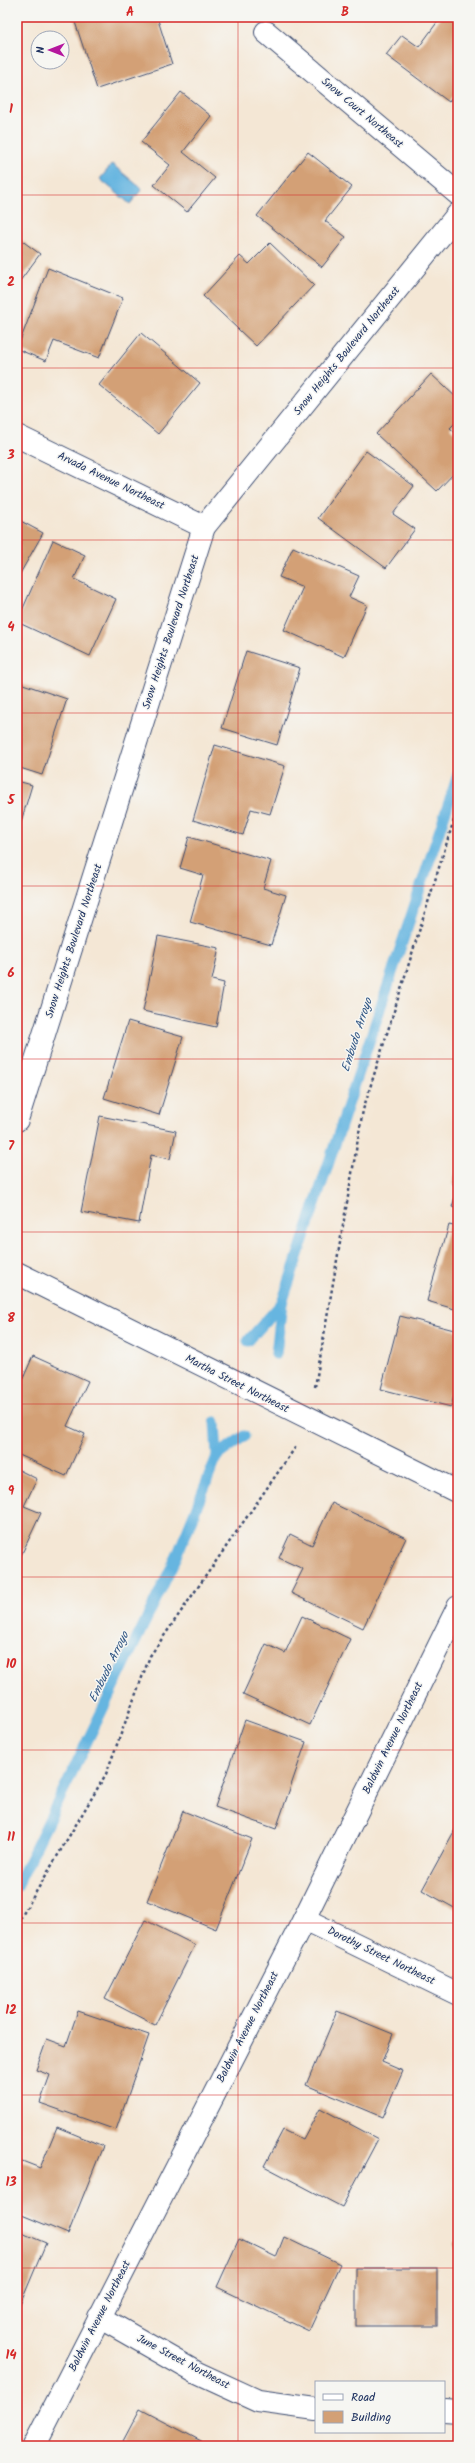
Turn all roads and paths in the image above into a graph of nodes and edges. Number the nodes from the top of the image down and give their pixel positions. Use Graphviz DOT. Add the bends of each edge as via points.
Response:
graph roads {
  1 [pos="266,32"];
  2 [pos="458,194"];
  3 [pos="458,214"];
  4 [pos="17,436"];
  5 [pos="204,527"];
  6 [pos="17,1120"];
  7 [pos="17,1273"];
  8 [pos="458,1492"];
  9 [pos="458,1607"];
  10 [pos="304,1919"];
  11 [pos="458,1994"];
  12 [pos="99,2317"];
  13 [pos="315,2409"];
  14 [pos="445,2410"];
  15 [pos="458,2411"];
  16 [pos="34,2446"];
  1 -- 2 [label="street, Snow Court Northeast"];
  3 -- 5 [label="street, Snow Heights Boulevard Northeast"];
  4 -- 5 [label="street, Arvada Avenue Northeast"];
  5 -- 6 [label="street, Snow Heights Boulevard Northeast"];
  7 -- 8 [label="street, Martha Street Northeast"];
  9 -- 10 [label="street, Baldwin Avenue Northeast"];
  10 -- 11 [label="street, Dorothy Street Northeast"];
  10 -- 12 [label="street, Baldwin Avenue Northeast"];
  12 -- 13 [label="street, June Street Northeast" via="197,2373 258,2401"];
  12 -- 16 [label="street, Baldwin Avenue Northeast"];
  14 -- 15 [label="street"];
}
